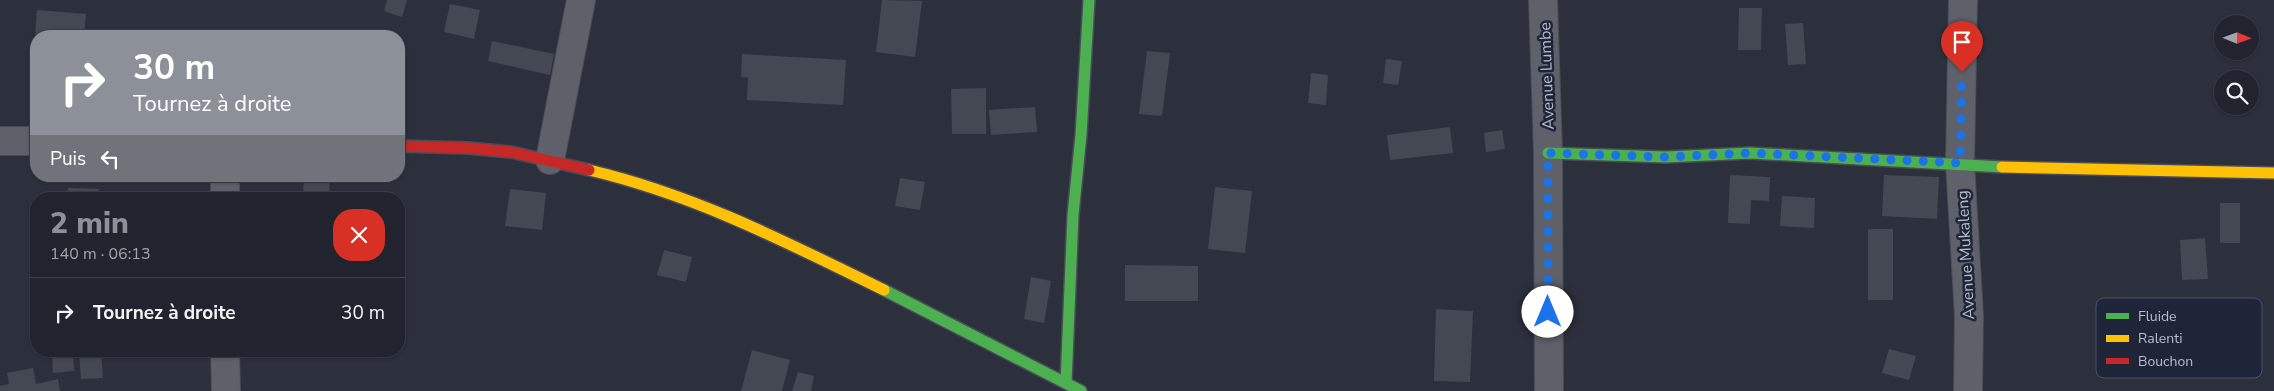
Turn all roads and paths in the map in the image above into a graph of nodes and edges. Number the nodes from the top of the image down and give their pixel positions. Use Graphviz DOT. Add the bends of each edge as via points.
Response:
graph roads {
  1 [pos="581,0"];
  2 [pos="1089,0"];
  3 [pos="1543,0"];
  4 [pos="1963,0"];
  5 [pos="0,141"];
  6 [pos="30,141"];
  7 [pos="405,146"];
  8 [pos="1548,153"];
  9 [pos="550,160"];
  10 [pos="1960,163"];
  11 [pos="2274,173"];
  12 [pos="224,357"];
  13 [pos="1066,384"];
  14 [pos="226,391"];
  15 [pos="1081,391"];
  16 [pos="1549,391"];
  17 [pos="1968,391"];
  1 -- 9 [label="street"];
  2 -- 13 [label="street" via="1082,135 1073,215"];
  3 -- 8 [label="street, Avenue Lumbe"];
  4 -- 10 [label="street, Avenue Mukaleng"];
  5 -- 6 [label="street"];
  7 -- 9 [label="street" via="512,152"];
  8 -- 10 [label="street" via="1666,157 1750,153"];
  8 -- 16 [label="street, Avenue Lumbe"];
  9 -- 13 [label="street" via="686,198 750,224"];
  10 -- 11 [label="street" via="2004,167"];
  10 -- 17 [label="street, Avenue Mukaleng" via="1969,316"];
  12 -- 14 [label="street"];
  13 -- 15 [label="street"];
}
